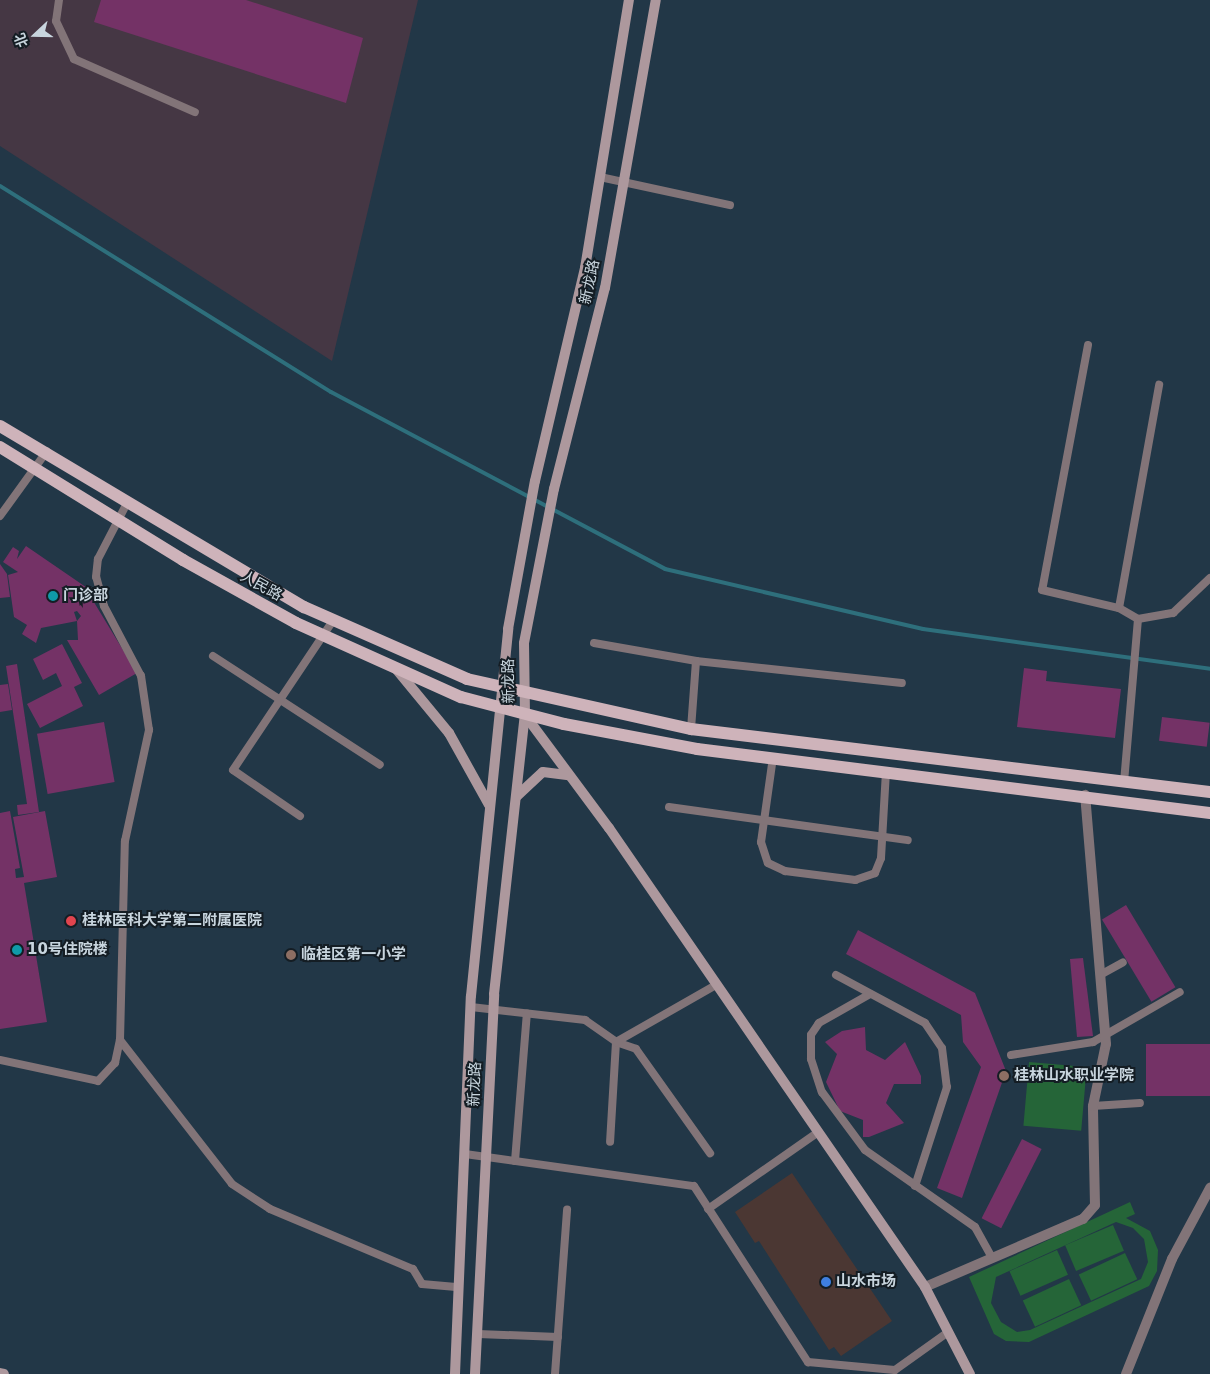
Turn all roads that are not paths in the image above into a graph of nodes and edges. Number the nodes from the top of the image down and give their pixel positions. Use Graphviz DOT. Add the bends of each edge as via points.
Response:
graph roads {
  1 [pos="59,0"];
  2 [pos="629,0"];
  3 [pos="656,0"];
  4 [pos="195,112"];
  5 [pos="600,177"];
  6 [pos="625,182"];
  7 [pos="730,205"];
  8 [pos="1088,345"];
  9 [pos="1159,385"];
  10 [pos="0,426"];
  11 [pos="0,447"];
  12 [pos="46,451"];
  13 [pos="37,466"];
  14 [pos="127,503"];
  15 [pos="0,516"];
  16 [pos="118,519"];
  17 [pos="1210,578"];
  18 [pos="1119,608"];
  19 [pos="1138,619"];
  20 [pos="332,622"];
  21 [pos="322,637"];
  22 [pos="594,644"];
  23 [pos="213,656"];
  24 [pos="696,661"];
  25 [pos="397,670"];
  26 [pos="902,684"];
  27 [pos="502,686"];
  28 [pos="522,693"];
  29 [pos="281,700"];
  30 [pos="500,707"];
  31 [pos="525,715"];
  32 [pos="691,729"];
  33 [pos="773,757"];
  34 [pos="380,765"];
  35 [pos="886,771"];
  36 [pos="570,775"];
  37 [pos="1124,781"];
  38 [pos="1210,792"];
  39 [pos="1085,795"];
  40 [pos="516,797"];
  41 [pos="490,805"];
  42 [pos="669,807"];
  43 [pos="1210,812"];
  44 [pos="300,816"];
  45 [pos="764,821"];
  46 [pos="882,836"];
  47 [pos="908,840"];
  48 [pos="1123,962"];
  49 [pos="836,975"];
  50 [pos="1100,975"];
  51 [pos="716,985"];
  52 [pos="1180,992"];
  53 [pos="870,994"];
  54 [pos="470,1007"];
  55 [pos="493,1009"];
  56 [pos="527,1013"];
  57 [pos="1105,1036"];
  58 [pos="120,1040"];
  59 [pos="616,1042"];
  60 [pos="1010,1055"];
  61 [pos="0,1060"];
  62 [pos="1140,1103"];
  63 [pos="1093,1106"];
  64 [pos="817,1133"];
  65 [pos="610,1142"];
  66 [pos="710,1153"];
  67 [pos="465,1154"];
  68 [pos="488,1157"];
  69 [pos="515,1161"];
  70 [pos="915,1186"];
  71 [pos="1210,1188"];
  72 [pos="708,1208"];
  73 [pos="567,1209"];
  74 [pos="992,1258"];
  75 [pos="459,1286"];
  76 [pos="925,1287"];
  77 [pos="948,1332"];
  78 [pos="478,1334"];
  79 [pos="558,1336"];
  80 [pos="0,1373"];
  81 [pos="4,1374"];
  82 [pos="455,1374"];
  83 [pos="475,1374"];
  84 [pos="555,1374"];
  85 [pos="970,1374"];
  86 [pos="1126,1374"];
  1 -- 4 [label="lane" via="56,21 74,59"];
  2 -- 5 [label="main road, 新龙路"];
  3 -- 6 [label="main road, 新龙路"];
  5 -- 6 [label="lane"];
  5 -- 27 [label="main road, 新龙路" via="585,268 519,560"];
  6 -- 7 [label="lane"];
  6 -- 28 [label="main road, 新龙路" via="605,288 538,563 524,644"];
  8 -- 18 [label="lane" via="1042,590"];
  9 -- 18 [label="lane"];
  10 -- 12 [label="main road, 人民路"];
  11 -- 13 [label="main road, 人民路"];
  12 -- 13 [label="lane"];
  12 -- 14 [label="main road, 人民路"];
  13 -- 15 [label="lane"];
  13 -- 16 [label="main road, 人民路"];
  14 -- 16 [label="lane"];
  14 -- 20 [label="main road, 人民路"];
  16 -- 21 [label="main road, 人民路"];
  16 -- 58 [label="lane" via="98,559 96,577 104,606 141,676 149,730 125,841"];
  17 -- 19 [label="lane" via="1173,613"];
  18 -- 19 [label="lane"];
  19 -- 37 [label="lane"];
  20 -- 21 [label="lane"];
  20 -- 27 [label="main road, 人民路" via="466,679"];
  21 -- 25 [label="main road, 人民路"];
  21 -- 29 [label="lane"];
  22 -- 24 [label="lane"];
  23 -- 29 [label="lane"];
  24 -- 26 [label="lane"];
  24 -- 32 [label="lane"];
  25 -- 30 [label="main road, 人民路" via="461,697"];
  25 -- 41 [label="main road" via="449,733"];
  27 -- 28 [label="main road, 人民路"];
  27 -- 30 [label="main road, 新龙路"];
  28 -- 31 [label="main road, 新龙路"];
  28 -- 32 [label="main road, 人民路"];
  29 -- 34 [label="lane"];
  29 -- 44 [label="lane" via="233,770"];
  30 -- 31 [label="main road, 人民路"];
  30 -- 41 [label="main road, 新龙路"];
  31 -- 33 [label="main road, 人民路" via="698,749"];
  31 -- 36 [label="main road"];
  31 -- 40 [label="main road, 新龙路"];
  32 -- 37 [label="main road, 人民路"];
  33 -- 35 [label="main road, 人民路"];
  33 -- 45 [label="lane"];
  35 -- 39 [label="main road, 人民路"];
  35 -- 46 [label="lane"];
  36 -- 40 [label="main road" via="560,770 543,772 525,784"];
  36 -- 51 [label="main road"];
  37 -- 38 [label="main road, 人民路"];
  39 -- 43 [label="main road, 人民路"];
  39 -- 50 [label="street"];
  40 -- 55 [label="main road, 新龙路"];
  41 -- 54 [label="main road, 新龙路"];
  42 -- 45 [label="lane"];
  45 -- 46 [label="lane"];
  45 -- 46 [label="lane" via="761,842 768,863 794,872 855,880 870,877 879,865"];
  46 -- 47 [label="lane"];
  48 -- 50 [label="lane"];
  49 -- 53 [label="lane"];
  50 -- 57 [label="street"];
  51 -- 59 [label="lane"];
  51 -- 64 [label="main road"];
  52 -- 57 [label="lane"];
  53 -- 70 [label="lane" via="925,1023 945,1058 947,1087"];
  53 -- 70 [label="lane" via="819,1023 811,1035 811,1059 839,1120 875,1158"];
  54 -- 55 [label="lane"];
  54 -- 67 [label="main road, 新龙路"];
  55 -- 56 [label="lane"];
  55 -- 68 [label="main road, 新龙路"];
  56 -- 59 [label="lane" via="585,1020"];
  56 -- 69 [label="lane"];
  57 -- 60 [label="lane"];
  57 -- 63 [label="street"];
  58 -- 61 [label="lane" via="115,1064 98,1081"];
  58 -- 75 [label="lane" via="232,1184 270,1210 413,1269 422,1284"];
  59 -- 65 [label="lane"];
  59 -- 66 [label="lane" via="636,1049"];
  62 -- 63 [label="lane"];
  63 -- 74 [label="street" via="1096,1194 1090,1213"];
  64 -- 72 [label="lane"];
  64 -- 76 [label="main road"];
  67 -- 68 [label="lane"];
  67 -- 75 [label="main road, 新龙路"];
  68 -- 69 [label="lane"];
  68 -- 78 [label="main road, 新龙路"];
  69 -- 72 [label="lane" via="694,1186"];
  70 -- 74 [label="lane" via="975,1227"];
  71 -- 86 [label="street" via="1172,1258"];
  72 -- 77 [label="lane" via="808,1362 895,1370"];
  73 -- 79 [label="lane"];
  74 -- 76 [label="street"];
  75 -- 82 [label="main road, 新龙路"];
  76 -- 77 [label="main road"];
  77 -- 85 [label="main road"];
  78 -- 79 [label="lane"];
  78 -- 83 [label="main road, 新龙路"];
  79 -- 84 [label="lane"];
  80 -- 81 [label="main road"];
}
